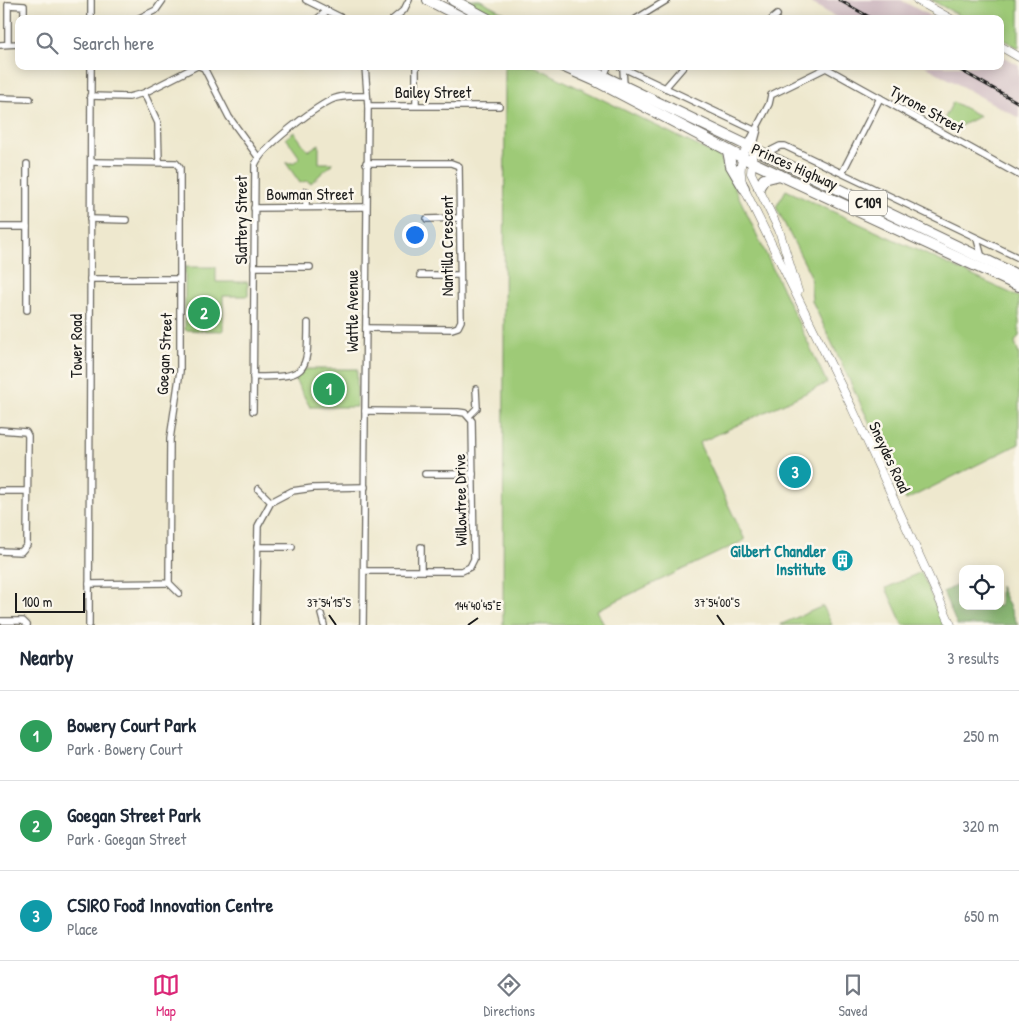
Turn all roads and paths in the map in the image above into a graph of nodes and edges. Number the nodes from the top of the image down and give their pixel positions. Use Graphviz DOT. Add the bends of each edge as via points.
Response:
graph roads {
  1 [pos="91,0"];
  2 [pos="163,0"];
  3 [pos="306,0"];
  4 [pos="410,0"];
  5 [pos="428,0"];
  6 [pos="453,0"];
  7 [pos="667,0"];
  8 [pos="917,0"];
  9 [pos="327,11"];
  10 [pos="24,15"];
  11 [pos="91,15"];
  12 [pos="145,15"];
  13 [pos="322,15"];
  14 [pos="336,15"];
  15 [pos="398,15"];
  16 [pos="457,15"];
  17 [pos="481,15"];
  18 [pos="643,15"];
  19 [pos="944,15"];
  20 [pos="0,44"];
  21 [pos="8,44"];
  22 [pos="15,44"];
  23 [pos="1004,48"];
  24 [pos="1019,56"];
  25 [pos="91,70"];
  26 [pos="190,70"];
  27 [pos="205,70"];
  28 [pos="365,70"];
  29 [pos="416,70"];
  30 [pos="570,70"];
  31 [pos="590,70"];
  32 [pos="607,70"];
  33 [pos="621,70"];
  34 [pos="627,70"];
  35 [pos="680,70"];
  36 [pos="822,70"];
  37 [pos="830,70"];
  38 [pos="604,77"];
  39 [pos="624,86"];
  40 [pos="664,88"];
  41 [pos="610,89"];
  42 [pos="144,93"];
  43 [pos="90,96"];
  44 [pos="365,96"];
  45 [pos="0,98"];
  46 [pos="880,98"];
  47 [pos="30,99"];
  48 [pos="416,105"];
  49 [pos="368,106"];
  50 [pos="499,106"];
  51 [pos="756,127"];
  52 [pos="750,147"];
  53 [pos="728,151"];
  54 [pos="764,154"];
  55 [pos="258,157"];
  56 [pos="746,160"];
  57 [pos="91,162"];
  58 [pos="158,162"];
  59 [pos="366,163"];
  60 [pos="27,164"];
  61 [pos="842,174"];
  62 [pos="780,175"];
  63 [pos="1019,175"];
  64 [pos="759,187"];
  65 [pos="744,188"];
  66 [pos="306,191"];
  67 [pos="306,207"];
  68 [pos="254,208"];
  69 [pos="366,208"];
  70 [pos="460,218"];
  71 [pos="90,219"];
  72 [pos="427,219"];
  73 [pos="126,220"];
  74 [pos="0,227"];
  75 [pos="27,227"];
  76 [pos="977,238"];
  77 [pos="982,258"];
  78 [pos="1019,258"];
  79 [pos="254,266"];
  80 [pos="310,267"];
  81 [pos="420,274"];
  82 [pos="460,275"];
  83 [pos="1019,276"];
  84 [pos="90,278"];
  85 [pos="180,279"];
  86 [pos="1019,286"];
  87 [pos="801,302"];
  88 [pos="27,310"];
  89 [pos="308,323"];
  90 [pos="366,328"];
  91 [pos="253,377"];
  92 [pos="476,389"];
  93 [pos="253,411"];
  94 [pos="365,411"];
  95 [pos="469,416"];
  96 [pos="0,430"];
  97 [pos="425,474"];
  98 [pos="473,474"];
  99 [pos="364,488"];
  100 [pos="258,489"];
  101 [pos="0,491"];
  102 [pos="26,491"];
  103 [pos="271,502"];
  104 [pos="257,546"];
  105 [pos="292,547"];
  106 [pos="421,547"];
  107 [pos="0,552"];
  108 [pos="421,570"];
  109 [pos="364,571"];
  110 [pos="169,583"];
  111 [pos="89,584"];
  112 [pos="179,593"];
  113 [pos="321,614"];
  114 [pos="0,621"];
  115 [pos="27,625"];
  116 [pos="89,625"];
  117 [pos="256,625"];
  118 [pos="324,625"];
  119 [pos="364,625"];
  120 [pos="951,625"];
  1 -- 11 [label="street"];
  2 -- 12 [label="street" via="156,10"];
  3 -- 9 [label="street"];
  4 -- 15 [label="street"];
  5 -- 16 [label="highway"];
  6 -- 17 [label="highway"];
  7 -- 18 [label="street"];
  8 -- 19 [label="main road"];
  9 -- 13 [label="street"];
  9 -- 14 [label="street"];
  10 -- 21 [label="street" via="24,6 8,6"];
  20 -- 21 [label="street"];
  21 -- 22 [label="street"];
  23 -- 24 [label="main road"];
  25 -- 43 [label="street, Tower Road"];
  26 -- 42 [label="street"];
  27 -- 55 [label="street" via="228,117"];
  28 -- 44 [label="street, Wattle Avenue"];
  29 -- 48 [label="street"];
  30 -- 41 [label="highway, Princes Highway / C109"];
  31 -- 38 [label="highway, Princes Highway / C109"];
  32 -- 38 [label="street"];
  33 -- 39 [label="street"];
  34 -- 40 [label="street"];
  35 -- 40 [label="street"];
  36 -- 51 [label="street, Tyrone Street" via="773,94"];
  37 -- 46 [label="street, Tyrone Street"];
  38 -- 39 [label="highway, Princes Highway / C109"];
  38 -- 41 [label="highway"];
  39 -- 52 [label="highway, Princes Highway / C109"];
  40 -- 51 [label="street" via="741,125"];
  41 -- 53 [label="highway, Princes Highway / C109"];
  42 -- 43 [label="street" via="129,97"];
  42 -- 58 [label="street" via="158,123"];
  43 -- 57 [label="street, Tower Road"];
  44 -- 49 [label="street, Wattle Avenue"];
  44 -- 55 [label="street, Slattery Street" via="331,100 292,127"];
  45 -- 47 [label="street"];
  46 -- 61 [label="street"];
  46 -- 63 [label="street, Tyrone Street"];
  48 -- 49 [label="street, Bailey Street"];
  48 -- 50 [label="street, Bailey Street"];
  49 -- 59 [label="street, Wattle Avenue"];
  51 -- 52 [label="street, Tyrone Street"];
  52 -- 54 [label="highway, Princes Highway / C109"];
  52 -- 56 [label="main road, Sneydes Road"];
  53 -- 56 [label="highway, Princes Highway / C109"];
  53 -- 65 [label="highway" via="730,166"];
  54 -- 61 [label="street" via="785,146"];
  54 -- 77 [label="highway, Princes Highway / C109"];
  55 -- 68 [label="street, Slattery Street"];
  56 -- 62 [label="highway, Princes Highway / C109"];
  56 -- 64 [label="main road, Sneydes Road"];
  56 -- 65 [label="main road, Sneydes Road" via="740,173"];
  57 -- 58 [label="street, Goegan Street"];
  57 -- 71 [label="street, Tower Road"];
  58 -- 85 [label="street, Goegan Street" via="176,163 180,168"];
  59 -- 69 [label="street, Wattle Avenue"];
  59 -- 70 [label="street, Nantilla Crescent" via="452,163 459,166"];
  60 -- 75 [label="street"];
  61 -- 76 [label="street"];
  62 -- 64 [label="highway" via="764,179"];
  62 -- 86 [label="highway, Princes Highway / C109"];
  64 -- 87 [label="main road, Sneydes Road" via="779,230"];
  65 -- 87 [label="main road, Sneydes Road"];
  66 -- 67 [label="street"];
  67 -- 68 [label="street, Bowman Street"];
  67 -- 69 [label="street, Bowman Street"];
  68 -- 79 [label="street, Slattery Street"];
  69 -- 90 [label="street, Wattle Avenue"];
  70 -- 72 [label="street"];
  70 -- 82 [label="street, Nantilla Crescent"];
  71 -- 73 [label="street"];
  71 -- 84 [label="street, Tower Road"];
  74 -- 75 [label="street"];
  75 -- 88 [label="street"];
  76 -- 77 [label="street"];
  76 -- 78 [label="street"];
  77 -- 83 [label="highway, Princes Highway / C109"];
  79 -- 80 [label="street"];
  79 -- 91 [label="street, Slattery Street"];
  81 -- 82 [label="street"];
  82 -- 90 [label="street, Nantilla Crescent" via="461,321 458,327"];
  84 -- 85 [label="street"];
  84 -- 111 [label="street, Tower Road"];
  85 -- 110 [label="street, Goegan Street" via="180,371 170,439"];
  87 -- 120 [label="main road, Sneydes Road"];
  89 -- 91 [label="street" via="306,363 300,370 281,377"];
  90 -- 94 [label="street, Wattle Avenue"];
  91 -- 93 [label="street, Slattery Street"];
  92 -- 95 [label="street, Willowtree Drive" via="477,408"];
  94 -- 95 [label="street" via="458,412"];
  94 -- 99 [label="street, Wattle Avenue"];
  95 -- 98 [label="street, Willowtree Drive" via="473,426"];
  96 -- 102 [label="street" via="26,432"];
  97 -- 98 [label="street"];
  98 -- 108 [label="street, Willowtree Drive" via="474,560 462,571"];
  99 -- 103 [label="street" via="292,491"];
  99 -- 109 [label="street, Wattle Avenue"];
  100 -- 103 [label="street"];
  101 -- 102 [label="street"];
  102 -- 107 [label="street" via="27,545 21,552"];
  103 -- 104 [label="street" via="258,526"];
  104 -- 105 [label="street"];
  104 -- 117 [label="street"];
  106 -- 108 [label="street"];
  108 -- 109 [label="street, Willowtree Drive"];
  109 -- 119 [label="street, Wattle Avenue"];
  110 -- 111 [label="street"];
  110 -- 112 [label="street"];
  111 -- 116 [label="street, Tower Road"];
  113 -- 118 [label="street"];
  114 -- 115 [label="street" via="22,620"];
}
